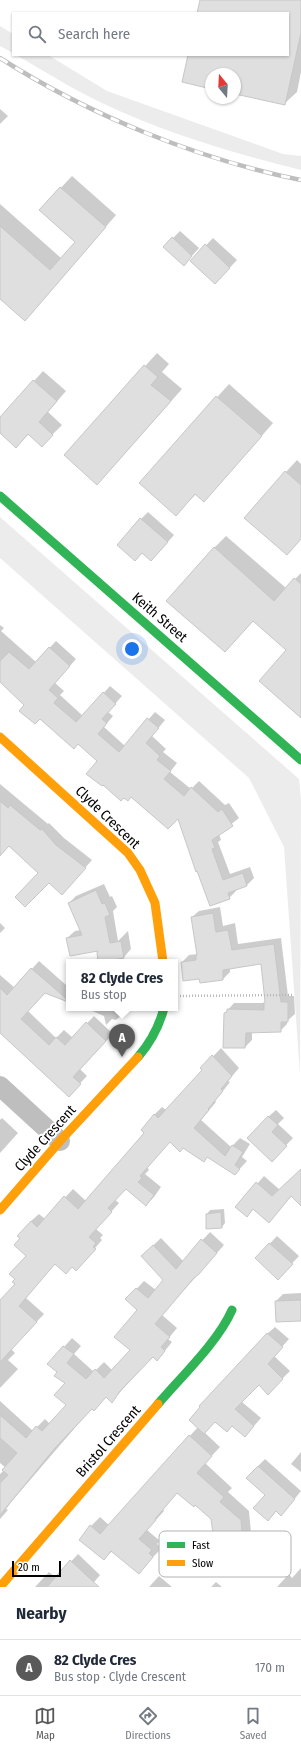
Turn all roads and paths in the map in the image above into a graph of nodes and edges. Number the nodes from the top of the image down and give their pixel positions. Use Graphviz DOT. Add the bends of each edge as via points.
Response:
graph roads {
  1 [pos="0,496"];
  2 [pos="0,738"];
  3 [pos="301,760"];
  4 [pos="163,959"];
  5 [pos="294,995"];
  6 [pos="178,996"];
  7 [pos="163,1011"];
  8 [pos="0,1086"];
  9 [pos="60,1141"];
  10 [pos="0,1210"];
  11 [pos="232,1310"];
  12 [pos="0,1587"];
  1 -- 3 [label="street, Keith Street"];
  2 -- 4 [label="street, Clyde Crescent" via="128,853 140,870 155,903"];
  5 -- 6 [label="path"];
  7 -- 9 [label="street, Clyde Crescent" via="160,1024 148,1045"];
  8 -- 9 [label="street"];
  9 -- 10 [label="street, Clyde Crescent"];
  11 -- 12 [label="street, Bristol Crescent" via="216,1337"];
}
